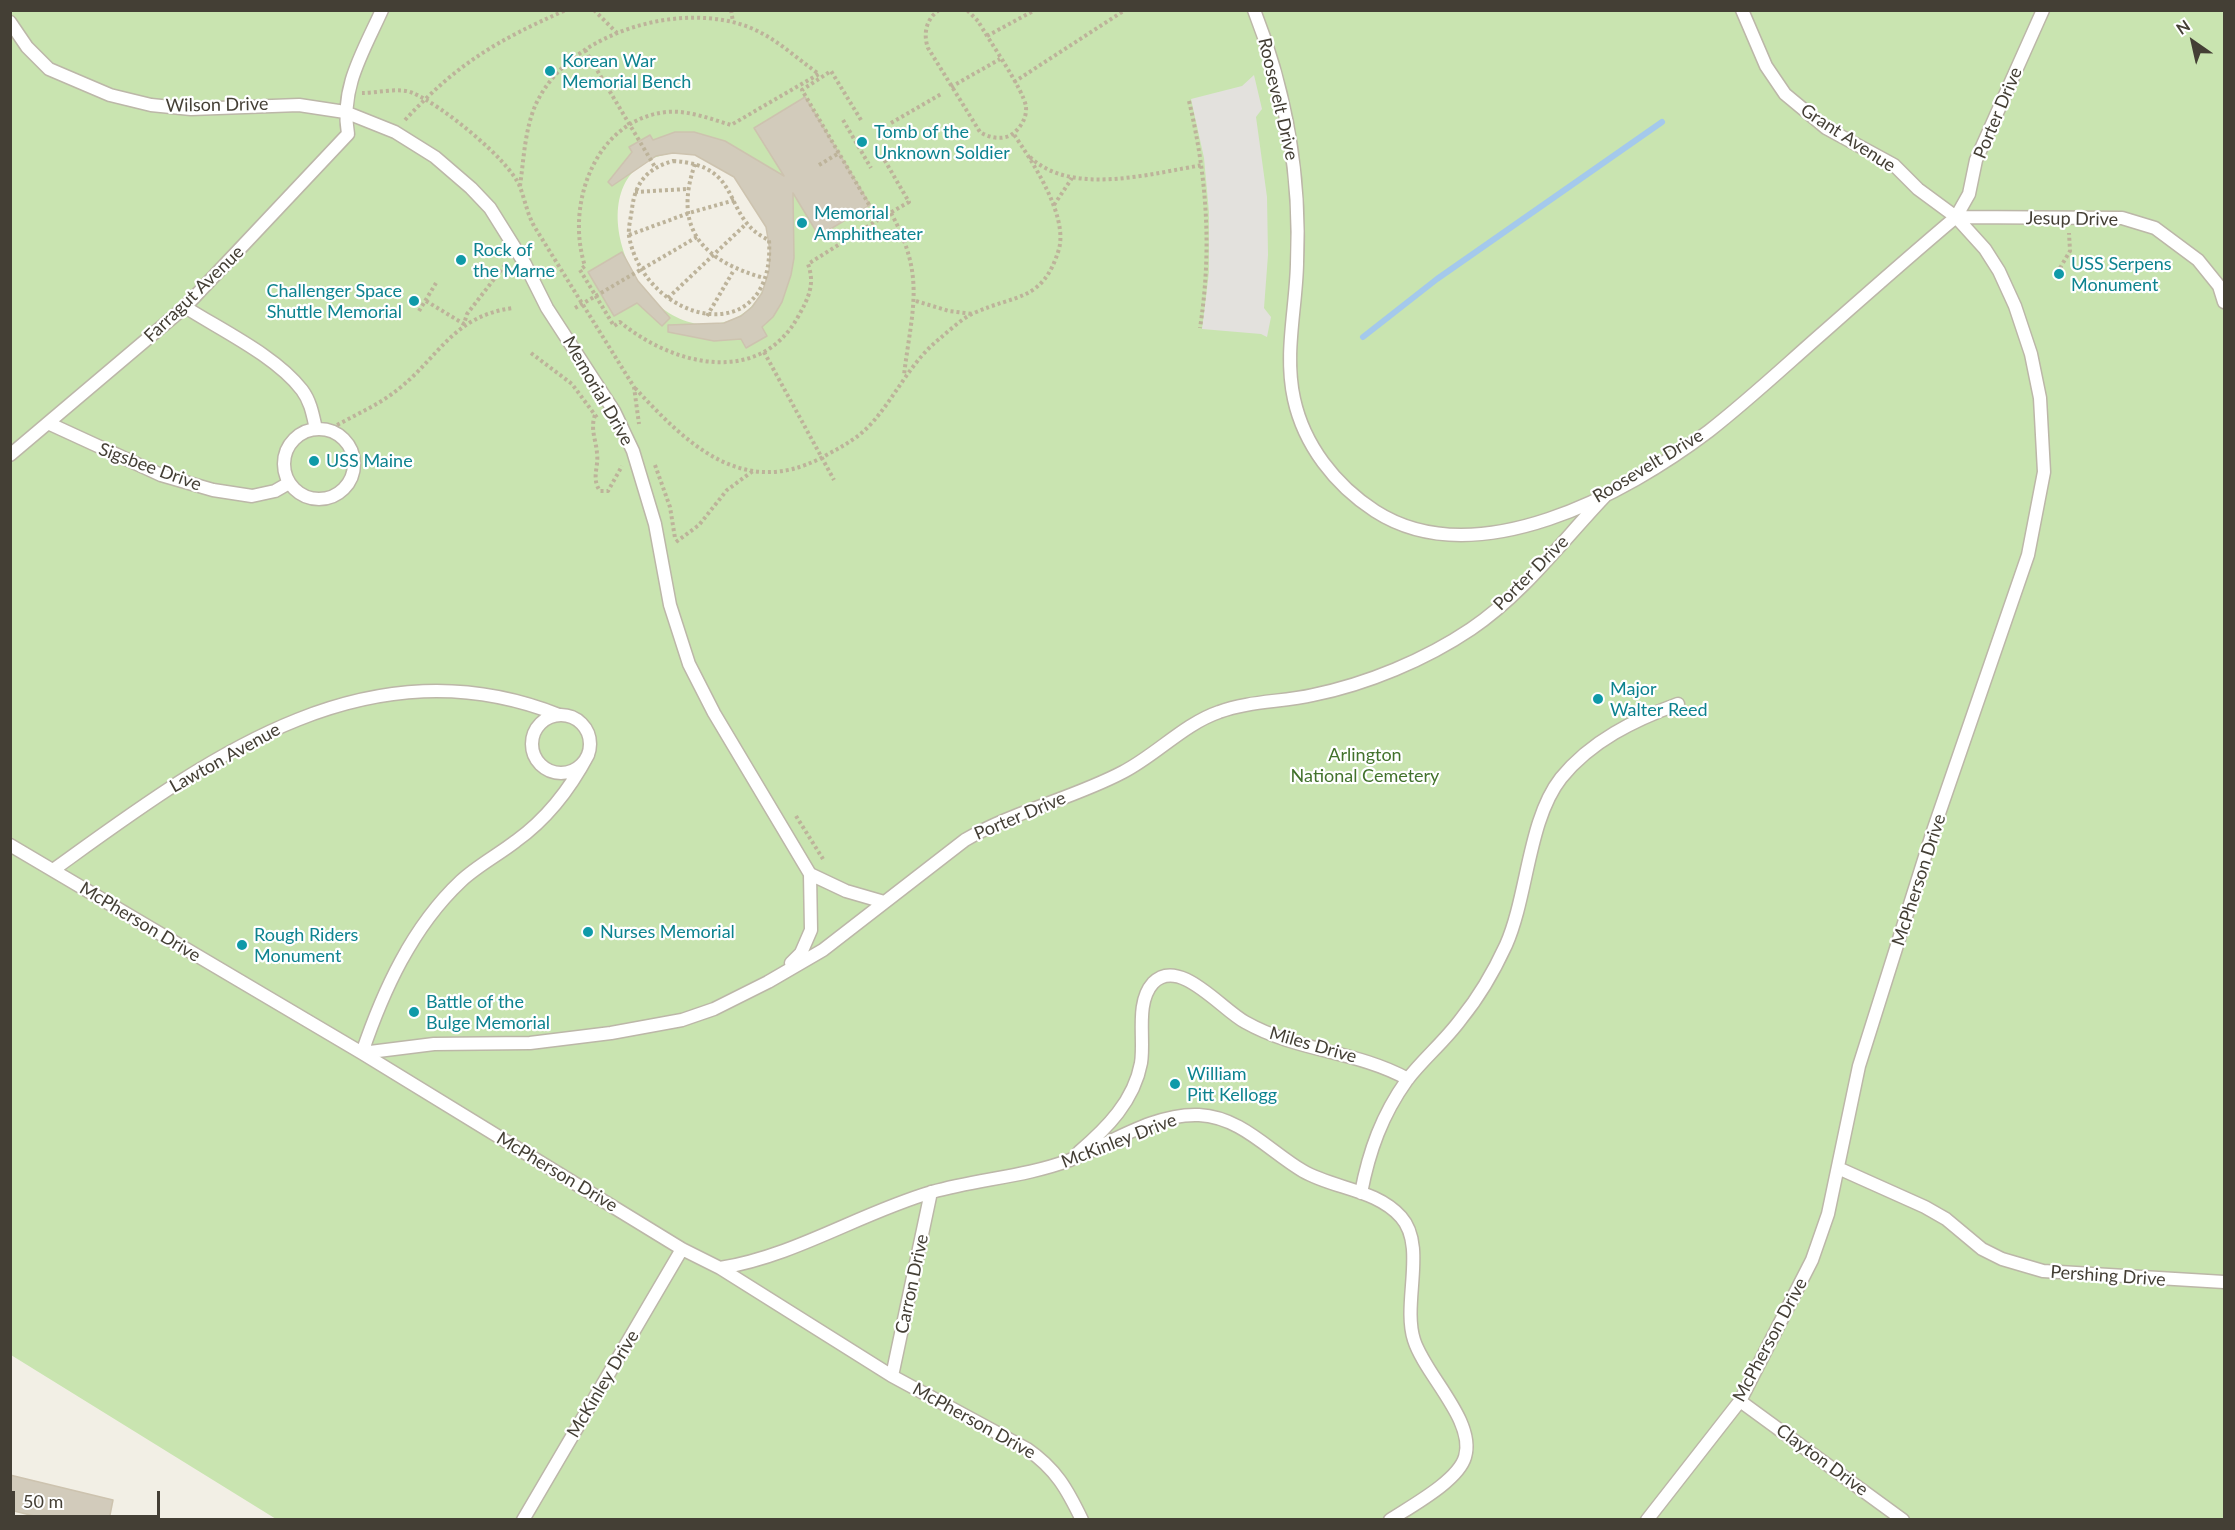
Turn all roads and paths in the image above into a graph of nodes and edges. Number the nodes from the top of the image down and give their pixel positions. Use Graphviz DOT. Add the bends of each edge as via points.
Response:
graph roads {
  1 [pos="382,10"];
  2 [pos="566,10"];
  3 [pos="594,10"];
  4 [pos="731,10"];
  5 [pos="939,10"];
  6 [pos="967,10"];
  7 [pos="1035,10"];
  8 [pos="1125,10"];
  9 [pos="1254,10"];
  10 [pos="1742,10"];
  11 [pos="2043,10"];
  12 [pos="10,22"];
  13 [pos="733,22"];
  14 [pos="617,33"];
  15 [pos="987,36"];
  16 [pos="585,50"];
  17 [pos="1000,59"];
  18 [pos="1014,82"];
  19 [pos="951,87"];
  20 [pos="941,94"];
  21 [pos="1189,101"];
  22 [pos="345,112"];
  23 [pos="843,120"];
  24 [pos="861,120"];
  25 [pos="891,123"];
  26 [pos="628,124"];
  27 [pos="395,132"];
  28 [pos="1013,133"];
  29 [pos="839,153"];
  30 [pos="881,154"];
  31 [pos="1026,154"];
  32 [pos="695,164"];
  33 [pos="819,165"];
  34 [pos="1203,165"];
  35 [pos="655,167"];
  36 [pos="871,168"];
  37 [pos="1072,178"];
  38 [pos="520,186"];
  39 [pos="687,189"];
  40 [pos="634,192"];
  41 [pos="735,200"];
  42 [pos="1054,206"];
  43 [pos="689,213"];
  44 [pos="891,213"];
  45 [pos="1956,217"];
  46 [pos="2068,218"];
  47 [pos="879,220"];
  48 [pos="747,224"];
  49 [pos="629,235"];
  50 [pos="696,237"];
  51 [pos="713,256"];
  52 [pos="505,265"];
  53 [pos="2060,268"];
  54 [pos="734,269"];
  55 [pos="642,271"];
  56 [pos="764,278"];
  57 [pos="436,283"];
  58 [pos="596,296"];
  59 [pos="668,298"];
  60 [pos="426,301"];
  61 [pos="916,301"];
  62 [pos="2224,302"];
  63 [pos="185,307"];
  64 [pos="513,308"];
  65 [pos="575,308"];
  66 [pos="420,311"];
  67 [pos="973,314"];
  68 [pos="707,316"];
  69 [pos="464,324"];
  70 [pos="1200,328"];
  71 [pos="764,352"];
  72 [pos="904,376"];
  73 [pos="634,387"];
  74 [pos="595,414"];
  75 [pos="50,424"];
  76 [pos="321,430"];
  77 [pos="10,455"];
  78 [pos="821,458"];
  79 [pos="622,466"];
  80 [pos="753,471"];
  81 [pos="834,480"];
  82 [pos="288,483"];
  83 [pos="1606,495"];
  84 [pos="676,542"];
  85 [pos="1678,704"];
  86 [pos="559,715"];
  87 [pos="588,755"];
  88 [pos="10,845"];
  89 [pos="53,870"];
  90 [pos="810,874"];
  91 [pos="884,902"];
  92 [pos="783,972"];
  93 [pos="362,1053"];
  94 [pos="1408,1079"];
  95 [pos="1069,1160"];
  96 [pos="1838,1168"];
  97 [pos="931,1192"];
  98 [pos="1361,1193"];
  99 [pos="682,1249"];
  100 [pos="720,1268"];
  101 [pos="2224,1282"];
  102 [pos="892,1376"];
  103 [pos="1740,1401"];
  104 [pos="523,1520"];
  105 [pos="1082,1520"];
  106 [pos="1390,1520"];
  107 [pos="1647,1520"];
  108 [pos="1903,1520"];
  1 -- 22 [label="lane" via="349,84"];
  2 -- 27 [label="path" via="473,57 431,93"];
  3 -- 14 [label="path"];
  4 -- 13 [label="path"];
  5 -- 19 [label="path" via="928,25 925,39"];
  6 -- 15 [label="path"];
  7 -- 15 [label="path"];
  8 -- 18 [label="path"];
  9 -- 83 [label="lane, Roosevelt Drive" via="1288,124 1296,182 1297,273 1289,353 1292,389 1305,433 1331,473 1351,494 1386,517 1418,530 1443,534 1467,535 1533,525"];
  10 -- 45 [label="lane, Grant Avenue" via="1766,66 1801,110 1894,165"];
  11 -- 45 [label="lane, Porter Drive" via="1976,160 1969,194"];
  12 -- 22 [label="lane, Wilson Drive" via="27,47 50,69 110,95 191,109 277,104"];
  13 -- 14 [label="path" via="689,16"];
  13 -- 26 [label="path" via="771,38 819,74 731,125 670,112"];
  14 -- 16 [label="path"];
  15 -- 17 [label="path"];
  16 -- 26 [label="path"];
  16 -- 38 [label="path" via="556,73 537,100"];
  17 -- 18 [label="path"];
  17 -- 19 [label="path"];
  18 -- 28 [label="path" via="1026,110 1023,123"];
  19 -- 28 [label="path" via="982,134 1000,138"];
  20 -- 25 [label="path"];
  21 -- 34 [label="path"];
  22 -- 27 [label="lane, Memorial Drive"];
  22 -- 63 [label="lane, Farragut Avenue" via="348,134"];
  23 -- 36 [label="path"];
  24 -- 29 [label="path" via="831,71 802,90"];
  26 -- 35 [label="path"];
  26 -- 58 [label="path" via="599,154 581,199 578,239 585,266 580,270"];
  27 -- 90 [label="lane, Memorial Drive" via="435,157 490,208 547,309 614,411 633,452 655,524 672,614 688,664"];
  28 -- 31 [label="path"];
  29 -- 33 [label="path"];
  29 -- 47 [label="path"];
  30 -- 44 [label="path" via="909,202"];
  31 -- 37 [label="path" via="1046,168"];
  31 -- 42 [label="path"];
  32 -- 35 [label="path" via="673,161"];
  32 -- 39 [label="path"];
  32 -- 41 [label="path" via="715,172"];
  34 -- 37 [label="path" via="1110,179"];
  34 -- 70 [label="path" via="1207,253"];
  35 -- 40 [label="path" via="644,175"];
  37 -- 42 [label="path"];
  39 -- 40 [label="path"];
  39 -- 43 [label="path"];
  40 -- 49 [label="path"];
  41 -- 43 [label="path"];
  41 -- 48 [label="path"];
  42 -- 67 [label="path" via="1061,234 1048,276 1025,296"];
  43 -- 49 [label="path"];
  43 -- 50 [label="path"];
  44 -- 47 [label="path"];
  44 -- 61 [label="path" via="913,268"];
  45 -- 46 [label="lane, Jesup Drive"];
  45 -- 83 [label="lane, Roosevelt Drive" via="1708,431"];
  45 -- 96 [label="lane, McPherson Drive" via="1999,271 2028,344 2040,398 2044,472 2028,555 1933,831 1859,1066"];
  46 -- 53 [label="path" via="2070,251"];
  46 -- 62 [label="lane, Jesup Drive" via="2122,218 2156,228 2198,260 2219,286"];
  47 -- 71 [label="path" via="808,264 813,279 808,299 795,323"];
  48 -- 51 [label="path"];
  48 -- 56 [label="path" via="757,235 769,240 770,258"];
  49 -- 55 [label="path"];
  50 -- 51 [label="path"];
  50 -- 55 [label="path"];
  51 -- 54 [label="path"];
  51 -- 59 [label="path"];
  52 -- 69 [label="path" via="467,314"];
  54 -- 56 [label="path"];
  54 -- 68 [label="path"];
  55 -- 58 [label="path"];
  55 -- 59 [label="path"];
  56 -- 68 [label="path" via="756,294 736,312"];
  57 -- 60 [label="path"];
  58 -- 65 [label="path"];
  58 -- 71 [label="path" via="614,326 620,322 658,348 680,357 723,363"];
  59 -- 68 [label="path"];
  60 -- 66 [label="path"];
  60 -- 69 [label="path"];
  61 -- 67 [label="path" via="949,312"];
  61 -- 72 [label="path"];
  63 -- 75 [label="lane, Farragut Avenue"];
  63 -- 76 [label="lane" via="275,364 302,391"];
  64 -- 69 [label="path"];
  67 -- 72 [label="path" via="936,341"];
  69 -- 76 [label="path" via="395,392"];
  71 -- 78 [label="path"];
  72 -- 78 [label="path" via="869,426"];
  73 -- 80 [label="path" via="691,443 719,461"];
  74 -- 79 [label="path" via="595,479 600,491 608,491"];
  75 -- 77 [label="lane, Farragut Avenue"];
  75 -- 82 [label="lane, Sigsbee Drive" via="161,475 213,490 252,496 275,491"];
  76 -- 82 [label="lane" via="300,434 286,452"];
  76 -- 82 [label="lane" via="344,440 351,450 354,461 347,484 330,497 319,499 308,497"];
  78 -- 80 [label="path" via="792,470"];
  78 -- 81 [label="path"];
  80 -- 84 [label="path" via="727,490 699,525"];
  83 -- 91 [label="lane, Porter Drive" via="1510,598 1444,645 1340,688 1210,715 1102,783 974,835"];
  85 -- 94 [label="lane" via="1602,740 1560,780 1540,822 1517,915 1505,946 1462,1018"];
  86 -- 87 [label="lane, Lawton Avenue" via="578,719 585,726 590,745"];
  86 -- 87 [label="lane" via="544,720 534,732 532,746 539,762 550,770 567,772 576,769"];
  86 -- 89 [label="lane, Lawton Avenue" via="498,695 441,691 394,694 307,715 268,730 220,757 136,810"];
  87 -- 93 [label="lane" via="549,813 461,881 421,927 398,965"];
  88 -- 89 [label="lane, McPherson Drive"];
  89 -- 93 [label="lane, McPherson Drive"];
  90 -- 91 [label="lane" via="846,891"];
  90 -- 92 [label="lane, Memorial Drive" via="811,930 801,953"];
  91 -- 92 [label="lane, Porter Drive" via="823,950"];
  92 -- 93 [label="lane, Porter Drive" via="714,1009 682,1020 530,1043 434,1044"];
  93 -- 99 [label="lane, McPherson Drive"];
  94 -- 95 [label="lane, Miles Drive" via="1382,1064 1291,1043 1257,1029 1231,1015 1186,978 1176,974 1163,976 1149,989 1144,1004 1141,1064 1126,1101 1110,1125"];
  94 -- 98 [label="lane" via="1370,1149"];
  95 -- 97 [label="lane, McKinley Drive" via="1002,1179"];
  95 -- 98 [label="lane, McKinley Drive" via="1172,1118 1205,1116 1230,1121 1304,1172"];
  96 -- 101 [label="lane, Pershing Drive" via="1925,1207 2002,1259 2043,1271"];
  96 -- 103 [label="lane, McPherson Drive" via="1812,1260"];
  97 -- 100 [label="lane, McKinley Drive" via="800,1244"];
  97 -- 102 [label="lane, Carron Drive"];
  98 -- 106 [label="lane, McKinley Drive" via="1389,1206 1411,1231 1412,1336 1426,1367 1461,1422 1466,1444 1466,1457 1455,1474"];
  99 -- 100 [label="lane, McPherson Drive"];
  99 -- 104 [label="lane, McKinley Drive"];
  100 -- 102 [label="lane, McPherson Drive"];
  102 -- 105 [label="lane, McPherson Drive" via="1047,1463 1064,1484"];
  103 -- 107 [label="lane, McPherson Drive"];
  103 -- 108 [label="lane, Clayton Drive"];
}
